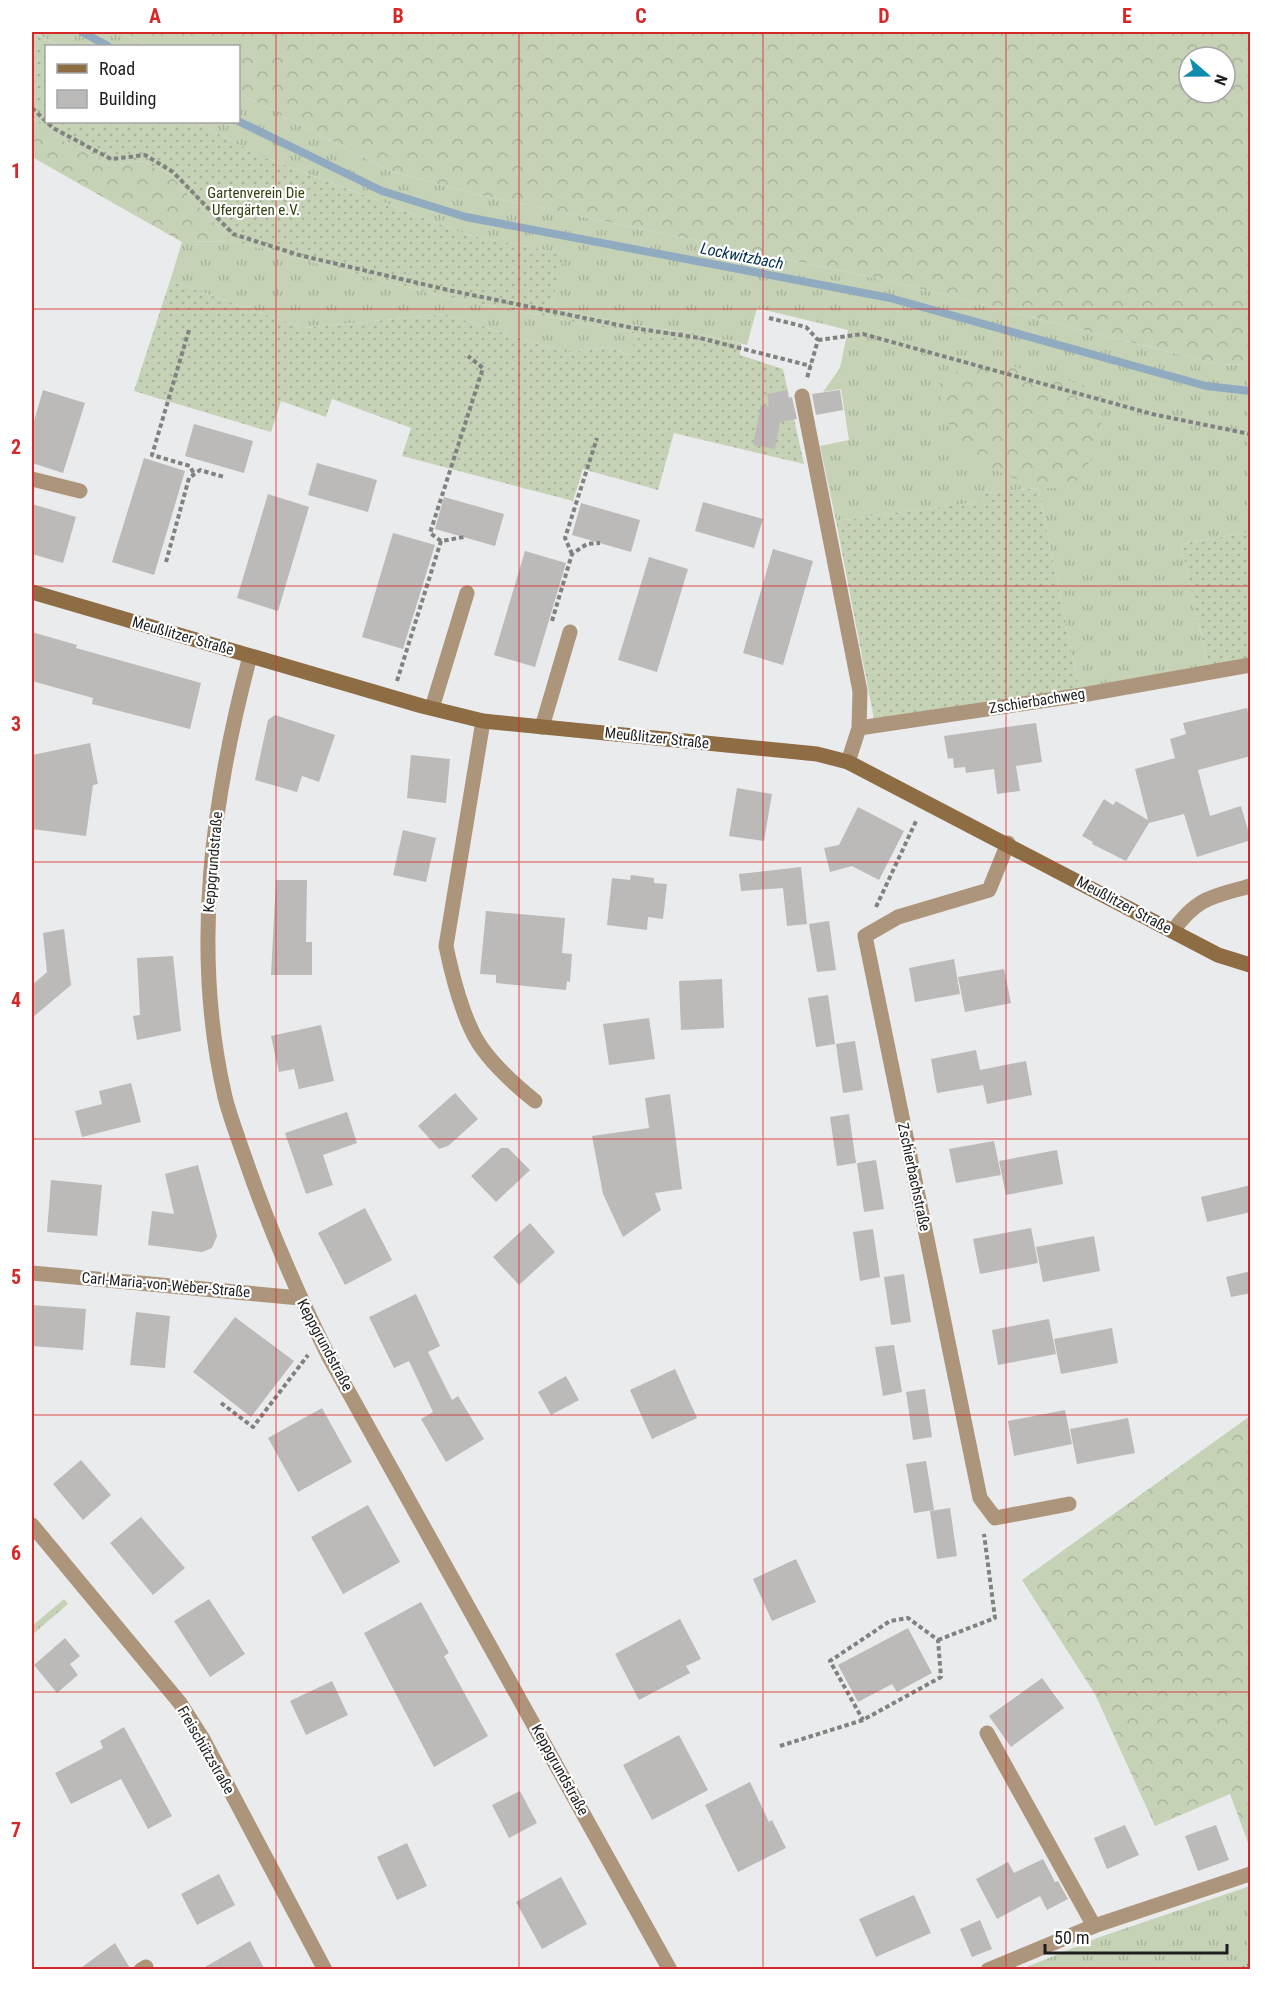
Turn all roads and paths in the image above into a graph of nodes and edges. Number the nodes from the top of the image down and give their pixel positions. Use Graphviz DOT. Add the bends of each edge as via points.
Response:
graph roads {
  1 [pos="32,108"];
  2 [pos="45,120"];
  3 [pos="48,123"];
  4 [pos="769,318"];
  5 [pos="189,330"];
  6 [pos="818,340"];
  7 [pos="468,356"];
  8 [pos="802,396"];
  9 [pos="1251,434"];
  10 [pos="597,438"];
  11 [pos="194,474"];
  12 [pos="224,477"];
  13 [pos="32,479"];
  14 [pos="80,491"];
  15 [pos="464,537"];
  16 [pos="441,541"];
  17 [pos="572,554"];
  18 [pos="166,562"];
  19 [pos="32,592"];
  20 [pos="467,593"];
  21 [pos="570,632"];
  22 [pos="250,656"];
  23 [pos="1251,665"];
  24 [pos="392,697"];
  25 [pos="432,708"];
  26 [pos="483,721"];
  27 [pos="542,727"];
  28 [pos="860,728"];
  29 [pos="848,762"];
  30 [pos="926,801"];
  31 [pos="1008,843"];
  32 [pos="1251,886"];
  33 [pos="1173,931"];
  34 [pos="865,936"];
  35 [pos="1251,965"];
  36 [pos="535,1101"];
  37 [pos="32,1273"];
  38 [pos="300,1298"];
  39 [pos="320,1338"];
  40 [pos="221,1403"];
  41 [pos="1069,1504"];
  42 [pos="32,1525"];
  43 [pos="984,1531"];
  44 [pos="938,1640"];
  45 [pos="863,1720"];
  46 [pos="987,1733"];
  47 [pos="780,1746"];
  48 [pos="1251,1874"];
  49 [pos="1094,1926"];
  50 [pos="1251,1965"];
  51 [pos="325,1970"];
  52 [pos="670,1970"];
  53 [pos="988,1970"];
  54 [pos="1241,1970"];
  1 -- 2 [label="path"];
  3 -- 6 [label="path" via="111,159 145,155 173,172 234,234 299,255 448,290 812,363"];
  4 -- 6 [label="path" via="806,327"];
  5 -- 11 [label="path" via="152,455 190,466"];
  6 -- 9 [label="path" via="863,334 1152,414"];
  7 -- 16 [label="path" via="483,368 430,533"];
  8 -- 28 [label="street" via="860,691"];
  10 -- 17 [label="path" via="565,538"];
  11 -- 12 [label="path" via="200,470"];
  11 -- 18 [label="path" via="189,478"];
  13 -- 14 [label="street"];
  15 -- 16 [label="path"];
  16 -- 24 [label="path"];
  19 -- 22 [label="street, Meußlitzer Straße"];
  20 -- 25 [label="street"];
  21 -- 27 [label="street"];
  22 -- 24 [label="street, Meußlitzer Straße"];
  22 -- 38 [label="street, Keppgrundstraße" via="225,761 212,844 207,908 209,982 225,1098 263,1212"];
  23 -- 28 [label="street, Zschierbachweg"];
  24 -- 25 [label="street, Meußlitzer Straße"];
  25 -- 26 [label="street, Meußlitzer Straße"];
  26 -- 27 [label="street, Meußlitzer Straße"];
  26 -- 36 [label="street" via="446,946 473,1034 511,1081"];
  27 -- 29 [label="street, Meußlitzer Straße" via="817,754"];
  28 -- 29 [label="street"];
  29 -- 30 [label="street, Meußlitzer Straße"];
  30 -- 31 [label="street, Meußlitzer Straße"];
  30 -- 34 [label="path"];
  31 -- 33 [label="street, Meußlitzer Straße"];
  31 -- 34 [label="street" via="989,890 898,917"];
  32 -- 33 [label="street" via="1203,899"];
  33 -- 35 [label="street, Meußlitzer Straße" via="1218,955"];
  34 -- 41 [label="street, Zschierbachstraße" via="980,1498 995,1518"];
  37 -- 38 [label="street, Carl-Maria-von-Weber-Straße"];
  38 -- 39 [label="street, Keppgrundstraße"];
  39 -- 40 [label="path" via="253,1427"];
  39 -- 52 [label="street, Keppgrundstraße"];
  42 -- 51 [label="street, Freischützstraße" via="180,1704 203,1739"];
  43 -- 44 [label="path" via="995,1618"];
  44 -- 45 [label="path" via="941,1677"];
  44 -- 45 [label="path" via="908,1618 890,1621 830,1661"];
  45 -- 47 [label="path"];
  46 -- 49 [label="street"];
  48 -- 49 [label="street"];
  49 -- 53 [label="street"];
  50 -- 54 [label="path"];
}
